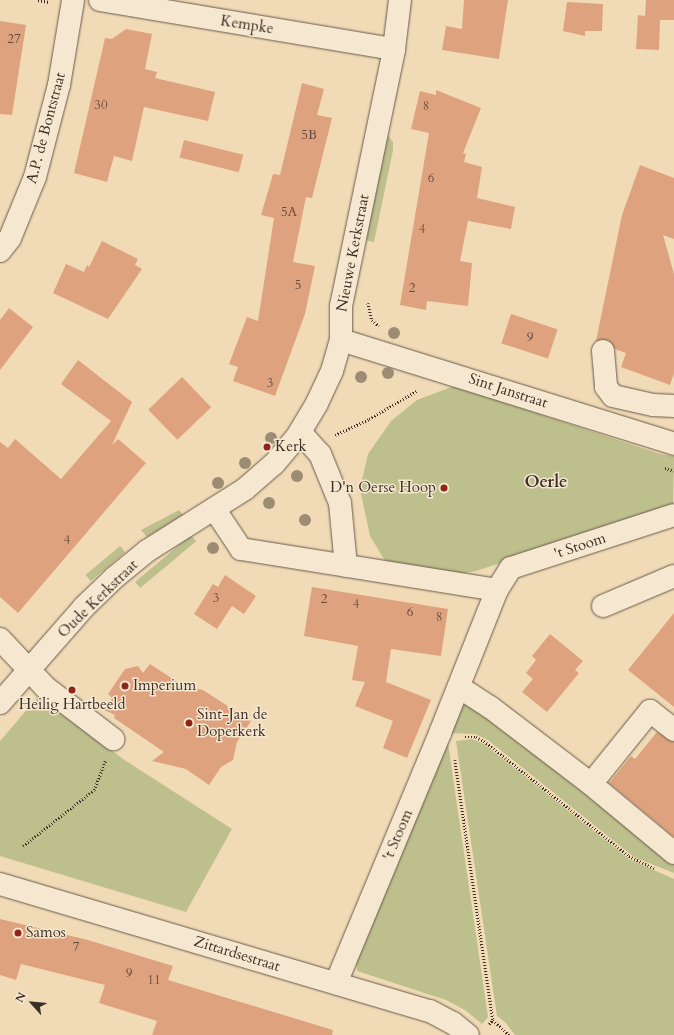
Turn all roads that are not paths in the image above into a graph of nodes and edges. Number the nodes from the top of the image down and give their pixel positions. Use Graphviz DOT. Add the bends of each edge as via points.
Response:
graph roads {
  1 [pos="73,0"];
  2 [pos="100,0"];
  3 [pos="400,0"];
  4 [pos="394,49"];
  5 [pos="0,251"];
  6 [pos="341,340"];
  7 [pos="603,351"];
  8 [pos="674,406"];
  9 [pos="300,432"];
  10 [pos="674,444"];
  11 [pos="215,510"];
  12 [pos="674,516"];
  13 [pos="346,566"];
  14 [pos="674,576"];
  15 [pos="497,590"];
  16 [pos="603,606"];
  17 [pos="0,639"];
  18 [pos="28,671"];
  19 [pos="459,687"];
  20 [pos="0,703"];
  21 [pos="674,730"];
  22 [pos="113,739"];
  23 [pos="591,784"];
  24 [pos="674,853"];
  25 [pos="0,884"];
  26 [pos="336,983"];
  27 [pos="468,1035"];
  1 -- 5 [label="street, A.P. de Bontstraat" via="59,85 35,177 10,238"];
  2 -- 4 [label="street, Kempke"];
  3 -- 4 [label="street, Nieuwe Kerkstraat"];
  4 -- 6 [label="street, Nieuwe Kerkstraat" via="341,306"];
  6 -- 9 [label="street, Nieuwe Kerkstraat" via="332,371 318,403"];
  6 -- 10 [label="street, Sint Janstraat"];
  7 -- 8 [label="street" via="606,387 613,396 653,405"];
  9 -- 11 [label="street, Nieuwe Kerkstraat" via="274,464 246,489"];
  9 -- 13 [label="street" via="320,454 340,503"];
  11 -- 13 [label="street" via="241,549"];
  11 -- 18 [label="street, Oude Kerkstraat" via="147,552 114,578"];
  12 -- 15 [label="street, 't Stoom" via="511,568"];
  13 -- 15 [label="street"];
  14 -- 16 [label="street"];
  15 -- 19 [label="street, 't Stoom"];
  17 -- 18 [label="street"];
  18 -- 20 [label="street, Oude Kerkstraat"];
  18 -- 22 [label="street"];
  19 -- 23 [label="street"];
  19 -- 26 [label="street, 't Stoom" via="446,736"];
  21 -- 23 [label="street" via="650,712"];
  23 -- 24 [label="street"];
  25 -- 26 [label="street, Zittardsestraat"];
  26 -- 27 [label="street, Zittardsestraat" via="430,1011 453,1023"];
}
